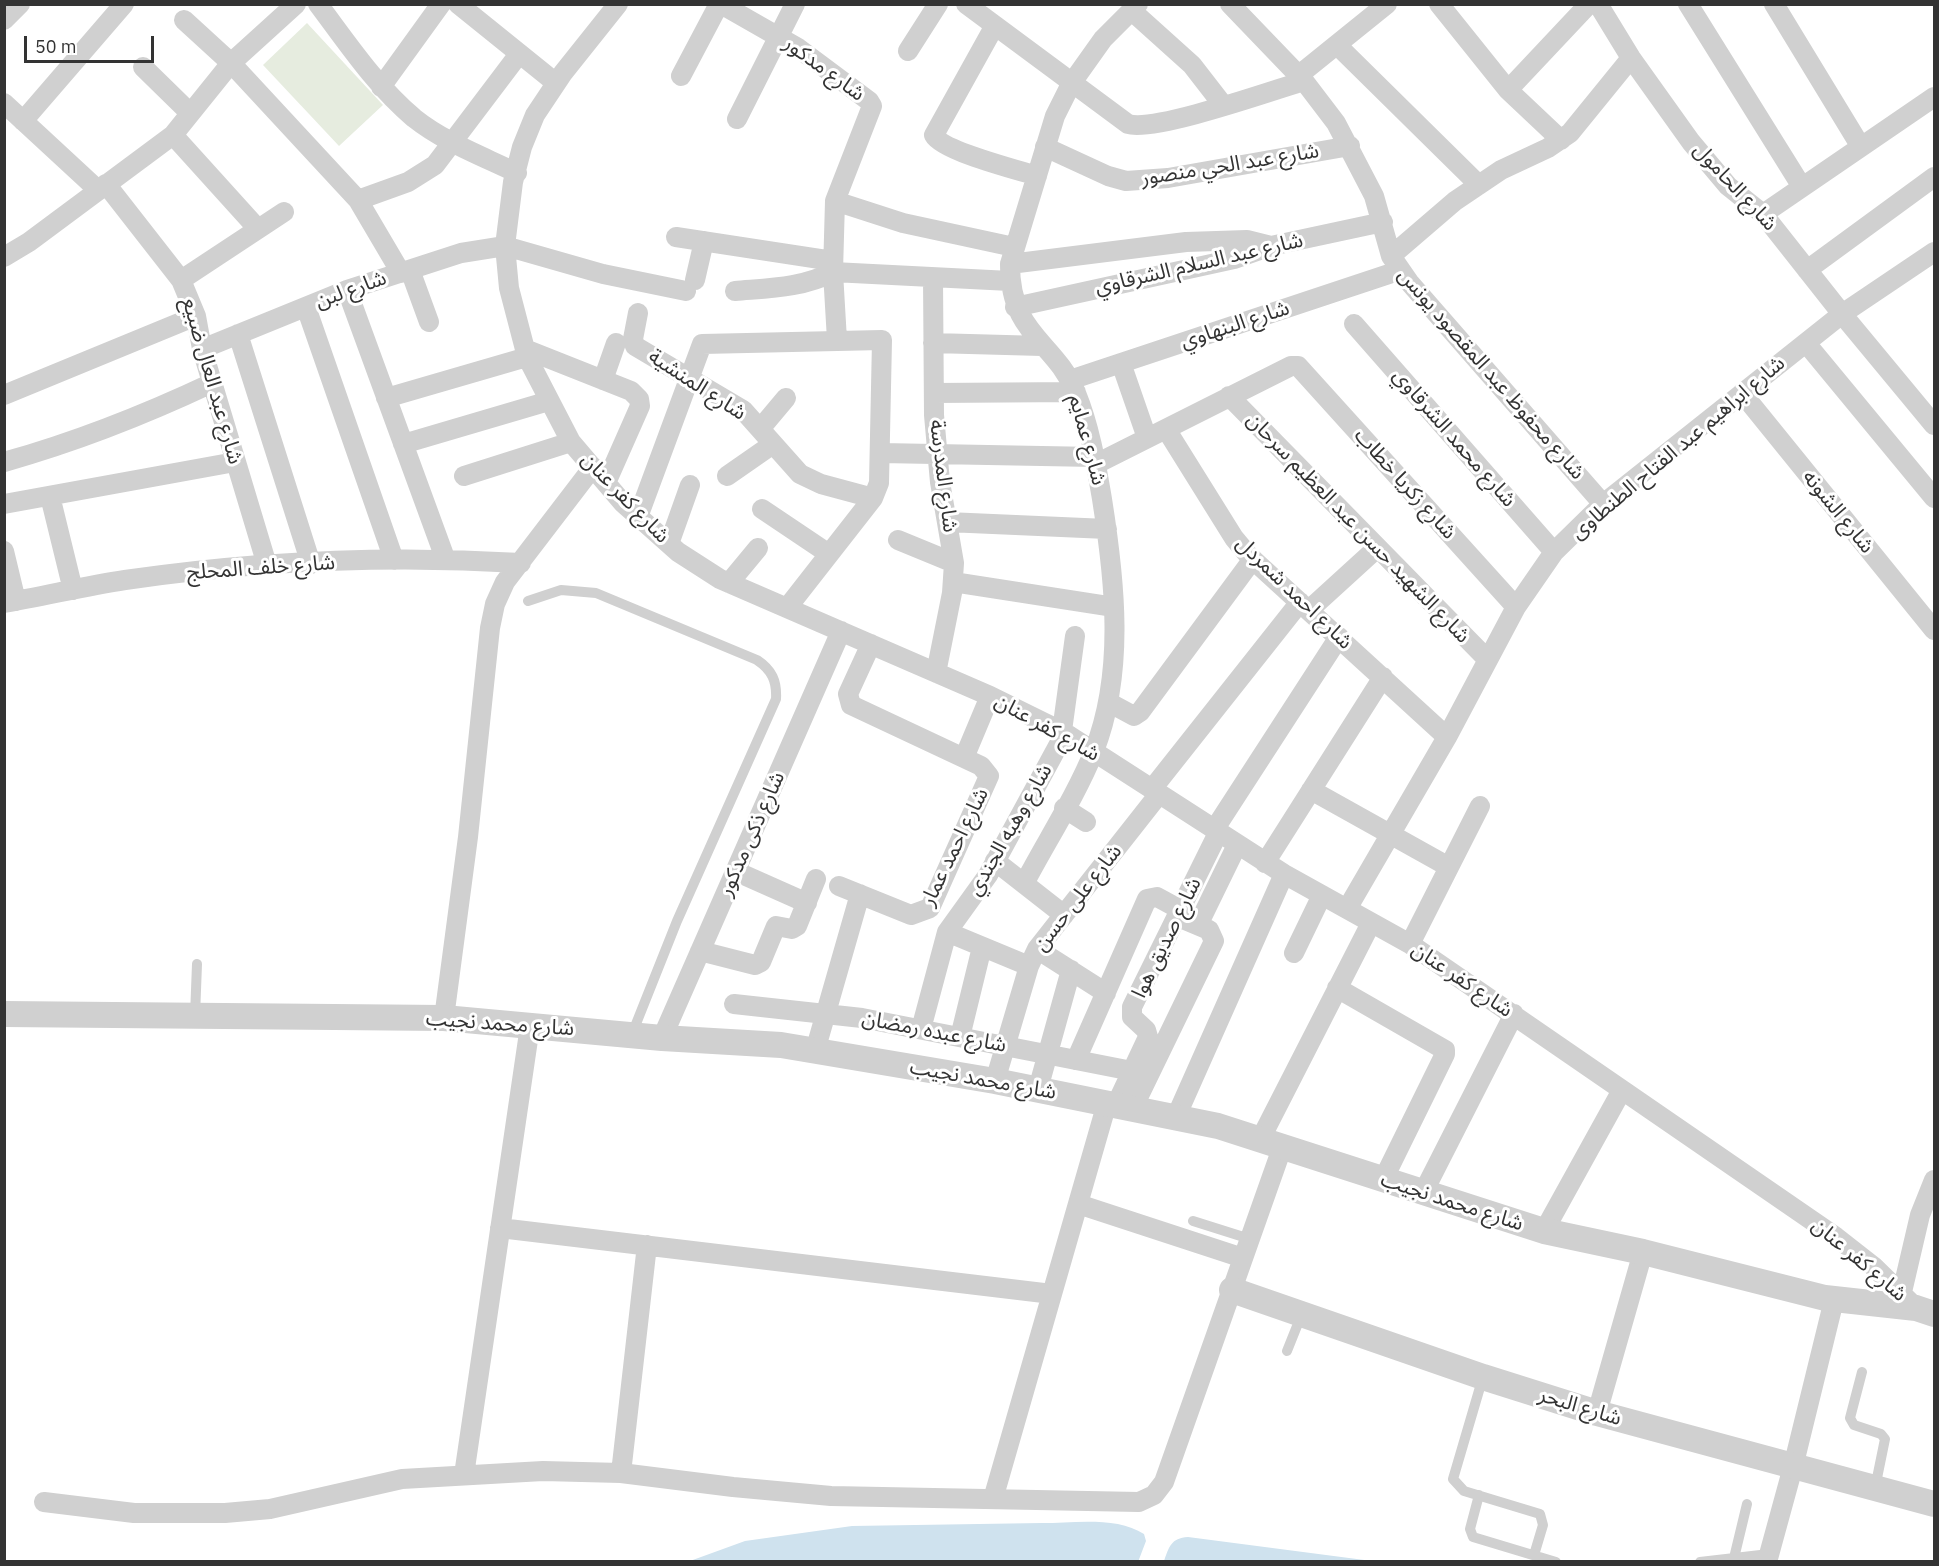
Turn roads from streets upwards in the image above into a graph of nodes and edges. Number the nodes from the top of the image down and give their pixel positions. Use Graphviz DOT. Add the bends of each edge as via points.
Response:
graph roads {
  1 [pos="20,4"];
  2 [pos="124,4"];
  3 [pos="296,4"];
  4 [pos="318,4"];
  5 [pos="441,4"];
  6 [pos="458,4"];
  7 [pos="618,4"];
  8 [pos="720,4"];
  9 [pos="795,4"];
  10 [pos="938,4"];
  11 [pos="966,4"];
  12 [pos="1387,4"];
  13 [pos="1439,4"];
  14 [pos="1589,4"];
  15 [pos="1598,4"];
  16 [pos="1688,4"];
  17 [pos="1774,4"];
  18 [pos="1135,8"];
  19 [pos="1241,8"];
  20 [pos="4,20"];
  21 [pos="184,20"];
  22 [pos="994,27"];
  23 [pos="779,36"];
  24 [pos="1337,45"];
  25 [pos="908,51"];
  26 [pos="519,54"];
  27 [pos="1631,58"];
  28 [pos="231,63"];
  29 [pos="143,67"];
  30 [pos="681,76"];
  31 [pos="1301,78"];
  32 [pos="556,83"];
  33 [pos="1071,84"];
  34 [pos="381,87"];
  35 [pos="1508,90"];
  36 [pos="1935,97"];
  37 [pos="4,103"];
  38 [pos="1223,105"];
  39 [pos="190,113"];
  40 [pos="737,119"];
  41 [pos="24,121"];
  42 [pos="173,135"];
  43 [pos="1560,140"];
  44 [pos="453,142"];
  45 [pos="1350,146"];
  46 [pos="1045,147"];
  47 [pos="1861,147"];
  48 [pos="517,173"];
  49 [pos="1037,176"];
  50 [pos="1935,177"];
  51 [pos="1479,185"];
  52 [pos="102,187"];
  53 [pos="1802,187"];
  54 [pos="358,200"];
  55 [pos="835,201"];
  56 [pos="284,212"];
  57 [pos="1763,214"];
  58 [pos="1383,222"];
  59 [pos="258,229"];
  60 [pos="676,237"];
  61 [pos="704,241"];
  62 [pos="505,246"];
  63 [pos="1271,246"];
  64 [pos="1935,252"];
  65 [pos="4,256"];
  66 [pos="1396,263"];
  67 [pos="1011,264"];
  68 [pos="833,267"];
  69 [pos="1807,270"];
  70 [pos="406,271"];
  71 [pos="933,278"];
  72 [pos="181,280"];
  73 [pos="347,290"];
  74 [pos="735,291"];
  75 [pos="306,307"];
  76 [pos="1015,307"];
  77 [pos="638,313"];
  78 [pos="1842,314"];
  79 [pos="196,316"];
  80 [pos="429,322"];
  81 [pos="1354,324"];
  82 [pos="238,334"];
  83 [pos="837,340"];
  84 [pos="616,343"];
  85 [pos="933,343"];
  86 [pos="1806,343"];
  87 [pos="1042,346"];
  88 [pos="202,349"];
  89 [pos="526,353"];
  90 [pos="1120,363"];
  91 [pos="690,378"];
  92 [pos="603,381"];
  93 [pos="212,383"];
  94 [pos="1073,386"];
  95 [pos="934,393"];
  96 [pos="1742,393"];
  97 [pos="4,395"];
  98 [pos="1228,396"];
  99 [pos="387,398"];
  100 [pos="786,398"];
  101 [pos="549,401"];
  102 [pos="1935,425"];
  103 [pos="1166,429"];
  104 [pos="766,436"];
  105 [pos="1147,438"];
  106 [pos="571,442"];
  107 [pos="404,444"];
  108 [pos="881,453"];
  109 [pos="937,453"];
  110 [pos="1096,460"];
  111 [pos="4,462"];
  112 [pos="235,462"];
  113 [pos="592,467"];
  114 [pos="464,476"];
  115 [pos="727,476"];
  116 [pos="606,483"];
  117 [pos="690,485"];
  118 [pos="50,496"];
  119 [pos="873,498"];
  120 [pos="1935,498"];
  121 [pos="4,504"];
  122 [pos="1604,504"];
  123 [pos="762,509"];
  124 [pos="638,517"];
  125 [pos="947,522"];
  126 [pos="1107,529"];
  127 [pos="898,540"];
  128 [pos="669,544"];
  129 [pos="758,548"];
  130 [pos="1377,548"];
  131 [pos="4,551"];
  132 [pos="1554,552"];
  133 [pos="829,554"];
  134 [pos="445,558"];
  135 [pos="1253,559"];
  136 [pos="394,560"];
  137 [pos="520,563"];
  138 [pos="311,564"];
  139 [pos="267,565"];
  140 [pos="953,572"];
  141 [pos="729,583"];
  142 [pos="73,590"];
  143 [pos="10,602"];
  144 [pos="1305,606"];
  145 [pos="1114,607"];
  146 [pos="1516,607"];
  147 [pos="787,608"];
  148 [pos="1935,630"];
  149 [pos="841,631"];
  150 [pos="1075,636"];
  151 [pos="1339,637"];
  152 [pos="871,644"];
  153 [pos="1488,660"];
  154 [pos="936,673"];
  155 [pos="1383,677"];
  156 [pos="990,696"];
  157 [pos="1108,702"];
  158 [pos="1064,732"];
  159 [pos="1447,737"];
  160 [pos="1094,752"];
  161 [pos="964,758"];
  162 [pos="1311,790"];
  163 [pos="1156,792"];
  164 [pos="1480,806"];
  165 [pos="1064,808"];
  166 [pos="1086,822"];
  167 [pos="1216,831"];
  168 [pos="1389,836"];
  169 [pos="1237,845"];
  170 [pos="995,861"];
  171 [pos="1265,863"];
  172 [pos="1449,867"];
  173 [pos="735,871"];
  174 [pos="1284,874"];
  175 [pos="816,879"];
  176 [pos="1024,884"];
  177 [pos="839,886"];
  178 [pos="860,894"];
  179 [pos="1322,895"];
  180 [pos="807,903"];
  181 [pos="1347,909"];
  182 [pos="1180,913"];
  183 [pos="1064,915"];
  184 [pos="1371,923"];
  185 [pos="1198,925"];
  186 [pos="947,932"];
  187 [pos="1410,944"];
  188 [pos="982,947"];
  189 [pos="700,951"];
  190 [pos="1294,952"];
  191 [pos="1033,958"];
  192 [pos="1071,970"];
  193 [pos="1337,988"];
  194 [pos="1106,993"];
  195 [pos="734,1004"];
  196 [pos="4,1014"];
  197 [pos="825,1014"];
  198 [pos="1514,1014"];
  199 [pos="444,1018"];
  200 [pos="530,1026"];
  201 [pos="921,1029"];
  202 [pos="960,1037"];
  203 [pos="662,1038"];
  204 [pos="1006,1046"];
  205 [pos="815,1051"];
  206 [pos="1048,1054"];
  207 [pos="1076,1059"];
  208 [pos="1132,1071"];
  209 [pos="995,1081"];
  210 [pos="1038,1089"];
  211 [pos="1622,1090"];
  212 [pos="1119,1105"];
  213 [pos="1176,1117"];
  214 [pos="1271,1144"];
  215 [pos="1383,1180"];
  216 [pos="1935,1180"];
  217 [pos="1424,1191"];
  218 [pos="1077,1204"];
  219 [pos="501,1228"];
  220 [pos="1544,1231"];
  221 [pos="647,1245"];
  222 [pos="1642,1252"];
  223 [pos="1243,1258"];
  224 [pos="1232,1290"];
  225 [pos="1052,1294"];
  226 [pos="1834,1300"];
  227 [pos="1917,1305"];
  228 [pos="1597,1413"];
  229 [pos="1794,1467"];
  230 [pos="621,1473"];
  231 [pos="464,1475"];
  232 [pos="993,1499"];
  233 [pos="44,1502"];
  234 [pos="1935,1504"];
  235 [pos="1768,1558"];
  1 -- 20 [label="street"];
  2 -- 41 [label="street"];
  3 -- 28 [label="street"];
  4 -- 34 [label="street"];
  5 -- 34 [label="street"];
  6 -- 26 [label="street"];
  7 -- 32 [label="street, شارع كفر عنان"];
  8 -- 23 [label="street, شارع مدكور"];
  8 -- 30 [label="street"];
  9 -- 23 [label="street"];
  10 -- 25 [label="street"];
  11 -- 22 [label="street"];
  12 -- 24 [label="street"];
  13 -- 35 [label="street"];
  14 -- 35 [label="street"];
  15 -- 27 [label="street, شارع الحامول"];
  16 -- 53 [label="street"];
  17 -- 47 [label="street"];
  18 -- 33 [label="street, شارع عمايم" via="1103,39"];
  18 -- 38 [label="street" via="1192,65"];
  19 -- 31 [label="street, شارع محفوظ عبد المقصود يونس"];
  21 -- 28 [label="street"];
  22 -- 33 [label="street"];
  22 -- 49 [label="street" via="934,135 936,140 959,150"];
  23 -- 40 [label="street"];
  23 -- 55 [label="street, شارع مدكور" via="872,106"];
  24 -- 31 [label="street"];
  24 -- 51 [label="street"];
  26 -- 32 [label="street"];
  26 -- 44 [label="street"];
  27 -- 43 [label="street" via="1586,116"];
  27 -- 57 [label="street, شارع الحامول" via="1728,186"];
  28 -- 39 [label="street"];
  28 -- 54 [label="street"];
  29 -- 39 [label="street"];
  31 -- 38 [label="street"];
  31 -- 45 [label="street, شارع محفوظ عبد المقصود يونس"];
  32 -- 48 [label="street, شارع كفر عنان" via="535,115"];
  33 -- 38 [label="street" via="1136,126"];
  33 -- 46 [label="street, شارع عمايم"];
  34 -- 44 [label="street" via="415,119"];
  35 -- 43 [label="street"];
  36 -- 47 [label="street"];
  37 -- 41 [label="street, شارع عبد العال ضبيع"];
  39 -- 42 [label="street"];
  41 -- 52 [label="street, شارع عبد العال ضبيع"];
  42 -- 52 [label="street"];
  42 -- 59 [label="street"];
  43 -- 51 [label="street"];
  44 -- 48 [label="street"];
  44 -- 54 [label="street" via="435,165 408,182"];
  45 -- 46 [label="street, شارع عبد الحي منصور" via="1168,178 1126,181"];
  45 -- 58 [label="street, شارع محفوظ عبد المقصود يونس"];
  46 -- 49 [label="street, شارع عمايم"];
  47 -- 53 [label="street"];
  48 -- 62 [label="street, شارع كفر عنان"];
  49 -- 67 [label="street, شارع عمايم"];
  50 -- 69 [label="street"];
  51 -- 66 [label="street" via="1455,201"];
  52 -- 65 [label="street"];
  52 -- 72 [label="street, شارع عبد العال ضبيع"];
  53 -- 57 [label="street"];
  54 -- 70 [label="street"];
  55 -- 67 [label="street"];
  55 -- 68 [label="street, شارع مدكور"];
  56 -- 59 [label="street"];
  57 -- 69 [label="street, شارع الحامول"];
  58 -- 63 [label="street, شارع عبد السلام الشرقاوي"];
  58 -- 66 [label="street, شارع محفوظ عبد المقصود يونس"];
  59 -- 72 [label="street"];
  60 -- 61 [label="street"];
  61 -- 62 [label="street" via="690,286 603,274"];
  61 -- 68 [label="street"];
  62 -- 70 [label="street, شارع لبن" via="461,253"];
  62 -- 89 [label="street, شارع كفر عنان" via="515,321"];
  63 -- 67 [label="street" via="1246,240 1186,243"];
  63 -- 76 [label="street, شارع عبد السلام الشرقاوي" via="1234,259"];
  64 -- 78 [label="street, شارع ابراهيم عبد الفتاح الطنطاوى"];
  66 -- 90 [label="street, شارع البنهاوي"];
  66 -- 122 [label="street, شارع محفوظ عبد المقصود يونس" via="1430,308"];
  67 -- 71 [label="street"];
  67 -- 76 [label="street, شارع عمايم"];
  68 -- 71 [label="street"];
  68 -- 74 [label="street" via="818,280"];
  68 -- 83 [label="street, شارع مدكور"];
  69 -- 78 [label="street, شارع الحامول"];
  70 -- 73 [label="street, شارع لبن"];
  70 -- 80 [label="street"];
  71 -- 85 [label="street, شارع المدرسة"];
  72 -- 79 [label="street, شارع عبد العال ضبيع"];
  73 -- 75 [label="street, شارع لبن"];
  73 -- 99 [label="street"];
  75 -- 82 [label="street, شارع لبن"];
  75 -- 136 [label="street"];
  76 -- 87 [label="street, شارع عمايم"];
  77 -- 91 [label="street, شارع المنشية" via="633,344"];
  78 -- 86 [label="street, شارع ابراهيم عبد الفتاح الطنطاوى"];
  78 -- 102 [label="street, شارع الحامول"];
  79 -- 88 [label="street, شارع عبد العال ضبيع"];
  79 -- 97 [label="street"];
  81 -- 132 [label="street, شارع محمد الشرقاوي"];
  82 -- 88 [label="street, شارع لبن"];
  82 -- 138 [label="street"];
  83 -- 91 [label="street" via="702,344"];
  83 -- 108 [label="street" via="878,338 884,343"];
  84 -- 92 [label="street"];
  85 -- 87 [label="street"];
  85 -- 95 [label="street, شارع المدرسة"];
  86 -- 96 [label="street, شارع ابراهيم عبد الفتاح الطنطاوى"];
  86 -- 120 [label="street"];
  87 -- 94 [label="street, شارع عمايم"];
  88 -- 93 [label="street, شارع عبد العال ضبيع"];
  89 -- 92 [label="street"];
  89 -- 99 [label="street"];
  89 -- 101 [label="street, شارع كفر عنان"];
  90 -- 94 [label="street, شارع البنهاوي"];
  90 -- 105 [label="street"];
  91 -- 104 [label="street, شارع المنشية" via="743,411"];
  91 -- 124 [label="street"];
  92 -- 116 [label="street" via="631,392 640,406"];
  93 -- 111 [label="street" via="134,420 64,446"];
  93 -- 112 [label="street, شارع عبد العال ضبيع"];
  94 -- 95 [label="street, شارع البنهاوي"];
  94 -- 110 [label="street, شارع عمايم"];
  95 -- 109 [label="street, شارع المدرسة"];
  96 -- 122 [label="street, شارع ابراهيم عبد الفتاح الطنطاوى"];
  96 -- 148 [label="street, شارع الشونه"];
  98 -- 103 [label="street"];
  98 -- 130 [label="street, شارع الشهيد حسن عبد العظيم سرحان"];
  98 -- 146 [label="street, شارع زكريا خطاب" via="1298,366"];
  99 -- 107 [label="street"];
  100 -- 104 [label="street"];
  101 -- 106 [label="street, شارع كفر عنان"];
  101 -- 107 [label="street"];
  103 -- 105 [label="street"];
  103 -- 135 [label="street, شارع احمد شمردل" via="1234,538"];
  104 -- 115 [label="street"];
  104 -- 119 [label="street, شارع المنشية" via="800,474"];
  105 -- 110 [label="street"];
  106 -- 113 [label="street, شارع كفر عنان"];
  106 -- 114 [label="street"];
  107 -- 134 [label="street"];
  108 -- 109 [label="street"];
  108 -- 119 [label="street" via="879,483"];
  109 -- 110 [label="street"];
  109 -- 125 [label="street, شارع المدرسة"];
  110 -- 126 [label="street, شارع عمايم"];
  112 -- 118 [label="street"];
  112 -- 139 [label="street, شارع عبد العال ضبيع"];
  113 -- 116 [label="street, شارع كفر عنان"];
  113 -- 137 [label="street"];
  116 -- 124 [label="street, شارع كفر عنان"];
  117 -- 128 [label="street"];
  118 -- 121 [label="street"];
  118 -- 142 [label="street"];
  119 -- 133 [label="street"];
  122 -- 132 [label="street, شارع ابراهيم عبد الفتاح الطنطاوى"];
  123 -- 133 [label="street"];
  124 -- 128 [label="street, شارع كفر عنان"];
  125 -- 126 [label="street"];
  125 -- 140 [label="street, شارع المدرسة"];
  126 -- 145 [label="street, شارع عمايم"];
  127 -- 140 [label="street"];
  128 -- 141 [label="street, شارع كفر عنان"];
  129 -- 141 [label="street"];
  130 -- 144 [label="street, شارع على حسن"];
  130 -- 153 [label="street, شارع الشهيد حسن عبد العظيم سرحان"];
  131 -- 143 [label="street"];
  132 -- 146 [label="street, شارع ابراهيم عبد الفتاح الطنطاوى"];
  133 -- 147 [label="street"];
  134 -- 136 [label="street, شارع خلف المحلج"];
  134 -- 137 [label="street, شارع خلف المحلج"];
  135 -- 144 [label="street, شارع احمد شمردل"];
  135 -- 157 [label="street" via="1140,712 1130,715"];
  136 -- 138 [label="street, شارع خلف المحلج"];
  137 -- 199 [label="street" via="505,582 490,628"];
  138 -- 139 [label="street, شارع خلف المحلج"];
  139 -- 142 [label="street, شارع خلف المحلج" via="124,580"];
  140 -- 145 [label="street"];
  140 -- 154 [label="street, شارع المدرسة"];
  141 -- 147 [label="street, شارع كفر عنان"];
  142 -- 143 [label="street, شارع خلف المحلج"];
  144 -- 151 [label="street, شارع احمد شمردل"];
  144 -- 163 [label="street, شارع على حسن"];
  145 -- 157 [label="street, شارع عمايم"];
  146 -- 153 [label="street, شارع ابراهيم عبد الفتاح الطنطاوى"];
  147 -- 149 [label="street, شارع كفر عنان"];
  149 -- 152 [label="street, شارع كفر عنان"];
  149 -- 173 [label="street, شارع ذكى مدكور"];
  150 -- 158 [label="street"];
  151 -- 155 [label="street, شارع احمد شمردل"];
  151 -- 167 [label="street, شارع صديق هوا"];
  152 -- 154 [label="street, شارع كفر عنان"];
  152 -- 161 [label="street, شارع احمد عمار" via="848,693 851,705"];
  153 -- 159 [label="street, شارع ابراهيم عبد الفتاح الطنطاوى"];
  154 -- 156 [label="street, شارع كفر عنان"];
  155 -- 159 [label="street, شارع احمد شمردل"];
  155 -- 162 [label="street"];
  156 -- 158 [label="street, شارع كفر عنان"];
  156 -- 161 [label="street"];
  157 -- 160 [label="street, شارع عمايم"];
  158 -- 160 [label="street, شارع كفر عنان"];
  158 -- 170 [label="street, شارع وهبه الجندي"];
  159 -- 168 [label="street, شارع ابراهيم عبد الفتاح الطنطاوى"];
  160 -- 163 [label="street, شارع كفر عنان"];
  160 -- 165 [label="street, شارع عمايم"];
  161 -- 178 [label="street, شارع احمد عمار" via="984,768 989,776 930,909 911,915"];
  162 -- 168 [label="street"];
  162 -- 171 [label="street"];
  163 -- 167 [label="street, شارع كفر عنان"];
  163 -- 183 [label="street, شارع على حسن"];
  164 -- 172 [label="street"];
  165 -- 166 [label="street"];
  165 -- 176 [label="street, شارع عمايم"];
  167 -- 169 [label="street, شارع كفر عنان"];
  167 -- 182 [label="street, شارع صديق هوا"];
  168 -- 172 [label="street"];
  168 -- 181 [label="street, شارع ابراهيم عبد الفتاح الطنطاوى"];
  169 -- 171 [label="street, شارع كفر عنان"];
  169 -- 185 [label="street"];
  170 -- 176 [label="street"];
  170 -- 186 [label="street, شارع وهبه الجندي"];
  171 -- 174 [label="street, شارع كفر عنان"];
  172 -- 187 [label="street"];
  173 -- 180 [label="street"];
  173 -- 189 [label="street, شارع ذكى مدكور"];
  174 -- 179 [label="street, شارع كفر عنان"];
  174 -- 213 [label="street"];
  175 -- 180 [label="street"];
  176 -- 183 [label="street"];
  177 -- 178 [label="street, شارع احمد عمار"];
  178 -- 197 [label="street"];
  179 -- 181 [label="street, شارع كفر عنان"];
  179 -- 190 [label="street"];
  180 -- 189 [label="street" via="796,928 775,927 764,960 758,964"];
  181 -- 184 [label="street, شارع كفر عنان"];
  182 -- 185 [label="street"];
  182 -- 194 [label="street" via="1157,897 1147,899"];
  182 -- 208 [label="street, شارع صديق هوا" via="1130,1013 1148,1037"];
  183 -- 191 [label="street, شارع على حسن"];
  184 -- 187 [label="street, شارع كفر عنان"];
  184 -- 193 [label="street"];
  185 -- 212 [label="street" via="1209,930 1214,941"];
  186 -- 188 [label="street"];
  186 -- 201 [label="street, شارع وهبه الجندي"];
  187 -- 198 [label="street, شارع كفر عنان"];
  188 -- 191 [label="street"];
  188 -- 202 [label="street"];
  189 -- 203 [label="street, شارع ذكى مدكور"];
  191 -- 192 [label="street"];
  191 -- 204 [label="street, شارع على حسن"];
  192 -- 194 [label="street"];
  192 -- 206 [label="street"];
  193 -- 214 [label="street"];
  193 -- 215 [label="street" via="1443,1046 1445,1054"];
  194 -- 207 [label="street"];
  195 -- 197 [label="street, شارع عبده رمضان"];
  196 -- 199 [label="street, شارع محمد نجيب"];
  197 -- 201 [label="street, شارع عبده رمضان"];
  197 -- 205 [label="street"];
  198 -- 211 [label="street, شارع كفر عنان"];
  198 -- 217 [label="street"];
  199 -- 200 [label="street, شارع محمد نجيب"];
  200 -- 203 [label="street, شارع محمد نجيب"];
  200 -- 219 [label="street"];
  201 -- 202 [label="street, شارع عبده رمضان"];
  202 -- 204 [label="street, شارع عبده رمضان"];
  203 -- 205 [label="street, شارع محمد نجيب" via="781,1045"];
  204 -- 206 [label="street, شارع عبده رمضان"];
  204 -- 209 [label="street, شارع على حسن"];
  205 -- 209 [label="street, شارع محمد نجيب"];
  206 -- 207 [label="street, شارع عبده رمضان"];
  206 -- 210 [label="street"];
  207 -- 208 [label="street, شارع عبده رمضان"];
  208 -- 212 [label="street, شارع صديق هوا"];
  209 -- 210 [label="street, شارع محمد نجيب"];
  210 -- 212 [label="street, شارع محمد نجيب"];
  211 -- 220 [label="street"];
  211 -- 227 [label="street, شارع كفر عنان" via="1836,1237"];
  212 -- 213 [label="street, شارع محمد نجيب"];
  212 -- 218 [label="street"];
  213 -- 214 [label="street, شارع محمد نجيب"];
  214 -- 215 [label="street, شارع محمد نجيب"];
  214 -- 223 [label="street"];
  215 -- 217 [label="street, شارع محمد نجيب"];
  216 -- 227 [label="street" via="1920,1215"];
  217 -- 220 [label="street, شارع محمد نجيب"];
  218 -- 223 [label="street"];
  218 -- 225 [label="street"];
  219 -- 221 [label="street"];
  219 -- 231 [label="street"];
  220 -- 222 [label="street, شارع محمد نجيب"];
  221 -- 225 [label="street"];
  221 -- 230 [label="street"];
  222 -- 226 [label="street, شارع محمد نجيب"];
  222 -- 228 [label="street"];
  223 -- 224 [label="street"];
  224 -- 228 [label="street, شارع البحر"];
  224 -- 232 [label="street" via="1164,1482 1154,1495 1132,1503"];
  225 -- 232 [label="street"];
  226 -- 227 [label="street, شارع محمد نجيب"];
  226 -- 229 [label="street"];
  228 -- 229 [label="street, شارع البحر"];
  229 -- 234 [label="street, شارع البحر"];
  229 -- 235 [label="street"];
  230 -- 231 [label="street"];
  230 -- 232 [label="street" via="792,1493"];
  231 -- 233 [label="street" via="402,1479 282,1507 225,1513 134,1513"];
}
